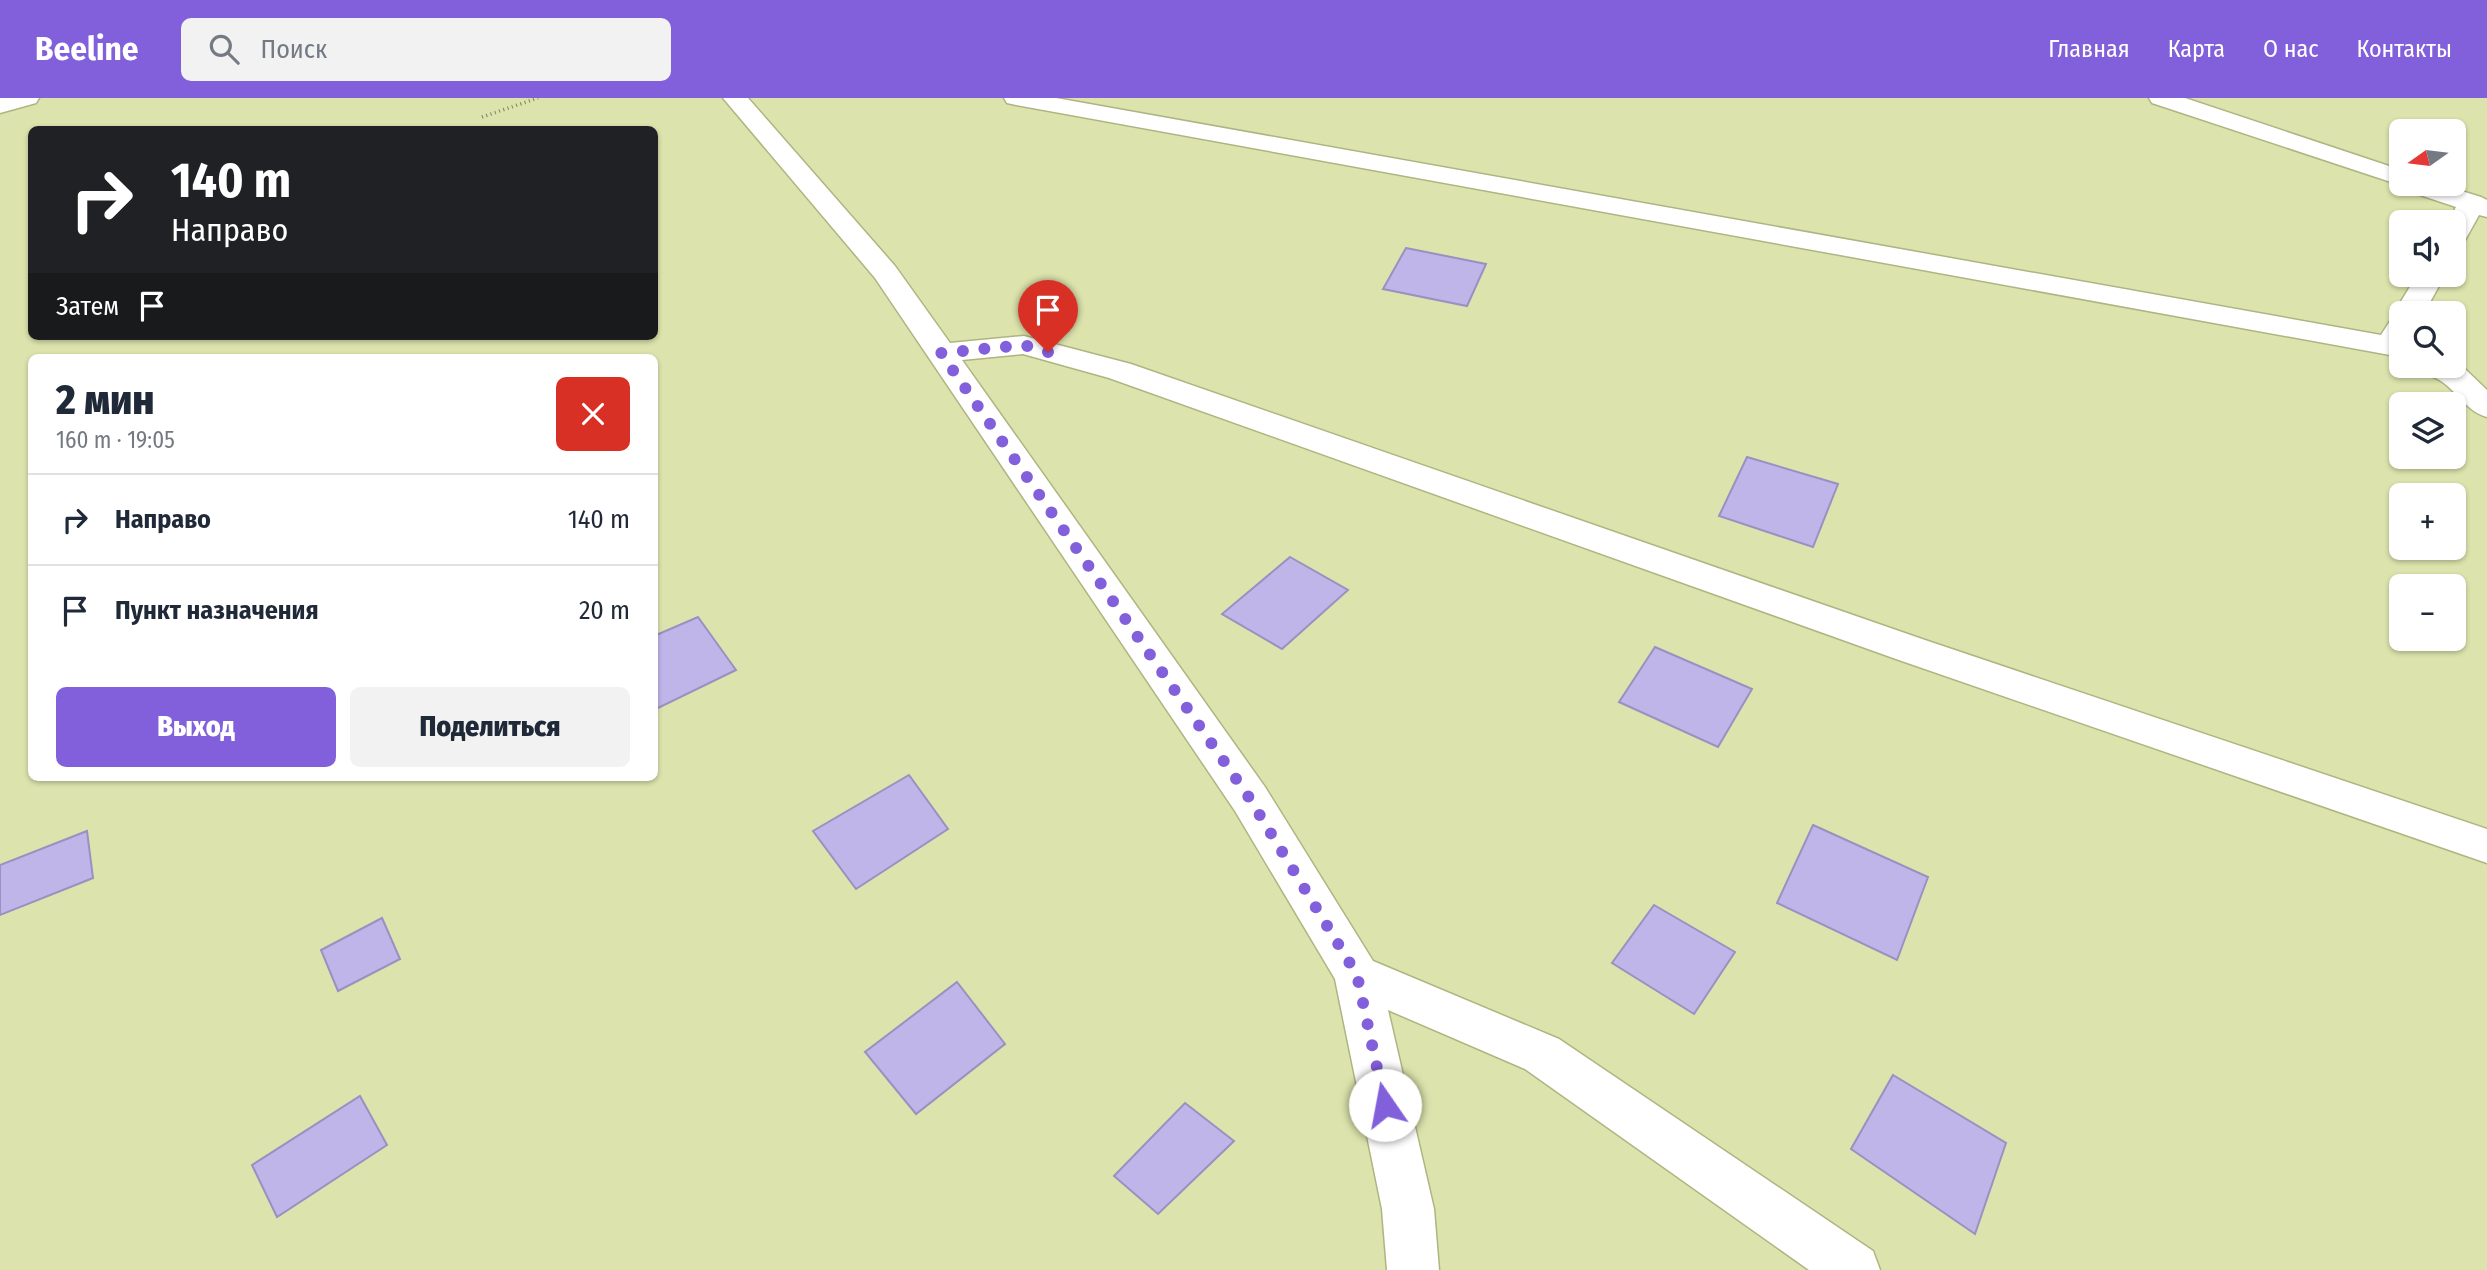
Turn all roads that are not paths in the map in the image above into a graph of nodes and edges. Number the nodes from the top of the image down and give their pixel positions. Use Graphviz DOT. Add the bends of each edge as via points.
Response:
graph roads {
  1 [pos="27,98"];
  2 [pos="736,98"];
  3 [pos="1016,98"];
  4 [pos="2161,98"];
  5 [pos="0,106"];
  6 [pos="2389,175"];
  7 [pos="2450,196"];
  8 [pos="2480,206"];
  9 [pos="2466,222"];
  10 [pos="2389,341"];
  11 [pos="941,353"];
  12 [pos="2456,378"];
  13 [pos="2487,407"];
  14 [pos="2487,846"];
  15 [pos="1357,975"];
  16 [pos="1413,1270"];
  17 [pos="1854,1270"];
  1 -- 5 [label="street"];
  2 -- 11 [label="street" via="885,272"];
  3 -- 10 [label="street" via="1819,245"];
  4 -- 6 [label="street"];
  7 -- 8 [label="street"];
  8 -- 9 [label="street"];
  11 -- 14 [label="street" via="1024,345 1120,371 1896,645"];
  11 -- 15 [label="street" via="1250,799"];
  12 -- 13 [label="street"];
  15 -- 16 [label="street" via="1408,1209"];
  15 -- 17 [label="street" via="1542,1054"];
}
